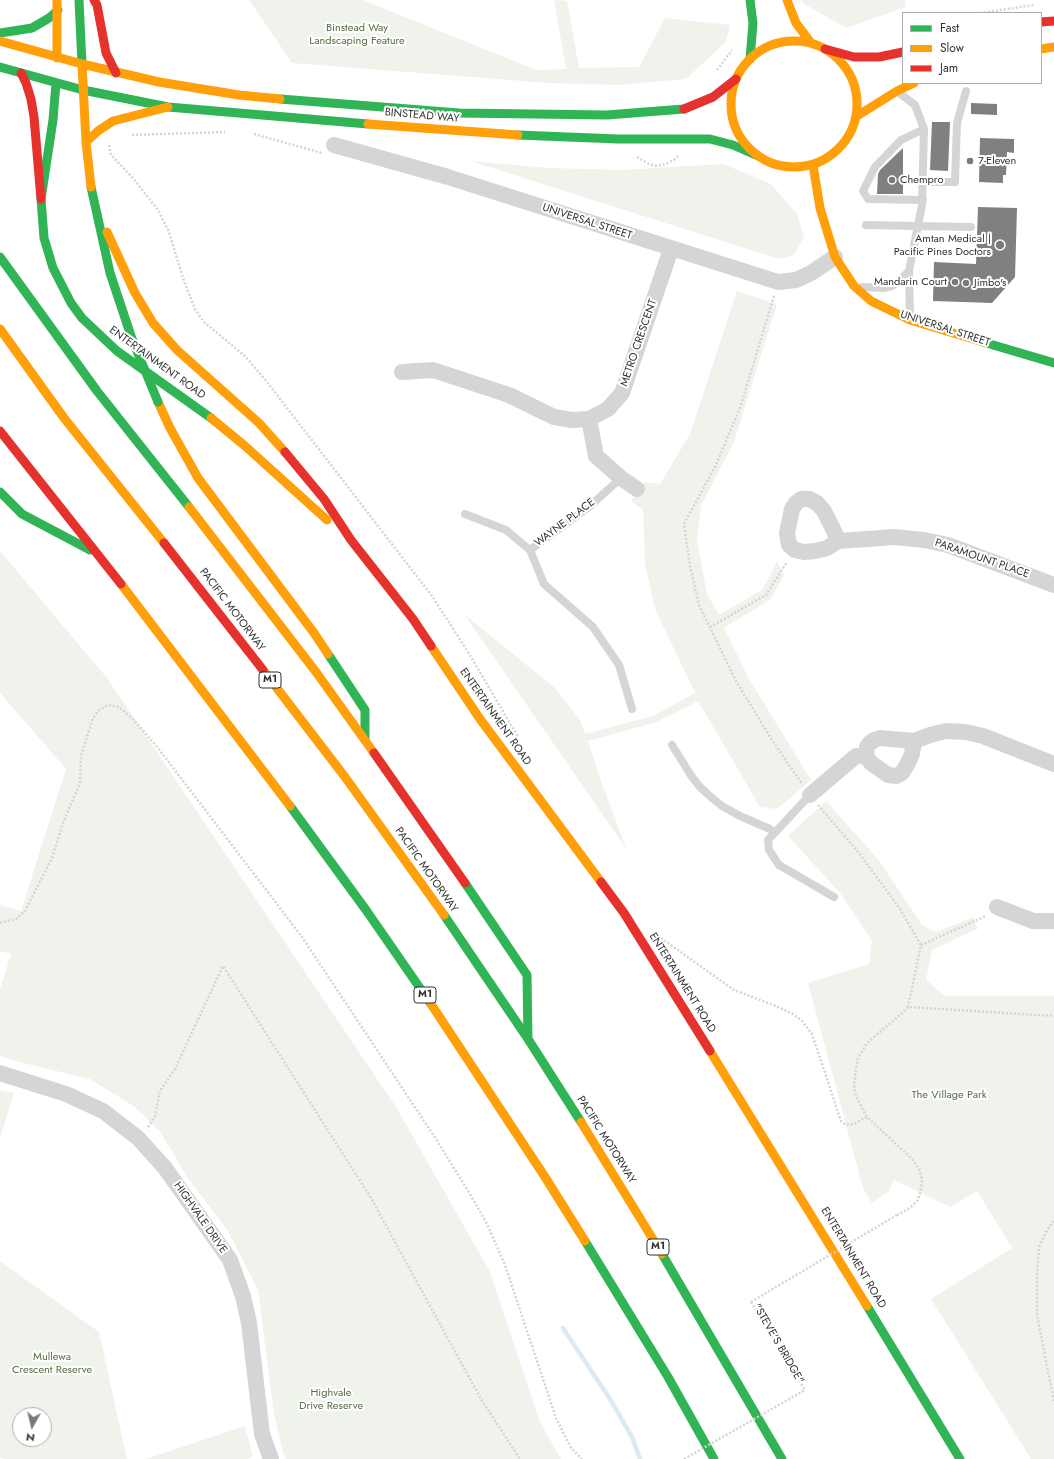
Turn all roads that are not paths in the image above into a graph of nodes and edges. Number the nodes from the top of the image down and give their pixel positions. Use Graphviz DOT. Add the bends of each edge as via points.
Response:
graph roads {
  1 [pos="57,0"];
  2 [pos="79,0"];
  3 [pos="94,0"];
  4 [pos="750,0"];
  5 [pos="787,0"];
  6 [pos="58,10"];
  7 [pos="1054,21"];
  8 [pos="1042,22"];
  9 [pos="0,33"];
  10 [pos="0,41"];
  11 [pos="811,43"];
  12 [pos="1054,47"];
  13 [pos="826,49"];
  14 [pos="1042,49"];
  15 [pos="902,52"];
  16 [pos="57,58"];
  17 [pos="750,59"];
  18 [pos="82,64"];
  19 [pos="0,67"];
  20 [pos="21,73"];
  21 [pos="116,73"];
  22 [pos="736,79"];
  23 [pos="56,83"];
  24 [pos="912,84"];
  25 [pos="83,90"];
  26 [pos="898,91"];
  27 [pos="966,91"];
  28 [pos="168,107"];
  29 [pos="857,116"];
  30 [pos="924,129"];
  31 [pos="86,142"];
  32 [pos="328,149"];
  33 [pos="758,156"];
  34 [pos="813,165"];
  35 [pos="90,181"];
  36 [pos="923,182"];
  37 [pos="42,199"];
  38 [pos="922,200"];
  39 [pos="866,225"];
  40 [pos="917,226"];
  41 [pos="971,227"];
  42 [pos="671,249"];
  43 [pos="835,256"];
  44 [pos="0,257"];
  45 [pos="909,271"];
  46 [pos="854,286"];
  47 [pos="910,320"];
  48 [pos="0,329"];
  49 [pos="1054,363"];
  50 [pos="402,372"];
  51 [pos="589,419"];
  52 [pos="0,431"];
  53 [pos="621,478"];
  54 [pos="637,489"];
  55 [pos="0,492"];
  56 [pos="465,514"];
  57 [pos="351,540"];
  58 [pos="838,541"];
  59 [pos="530,550"];
  60 [pos="99,555"];
  61 [pos="1054,585"];
  62 [pos="632,709"];
  63 [pos="365,740"];
  64 [pos="914,741"];
  65 [pos="672,745"];
  66 [pos="866,756"];
  67 [pos="1054,764"];
  68 [pos="810,795"];
  69 [pos="774,833"];
  70 [pos="834,897"];
  71 [pos="998,907"];
  72 [pos="1054,921"];
  73 [pos="528,1039"];
  74 [pos="0,1073"];
  75 [pos="271,1459"];
  76 [pos="714,1459"];
  77 [pos="782,1459"];
  78 [pos="960,1459"];
  1 -- 6 [label="main road, ENTERTAINMENT ROAD"];
  2 -- 18 [label="main road, ENTERTAINMENT ROAD"];
  3 -- 21 [label="main road" via="106,53"];
  4 -- 17 [label="main road" via="753,23"];
  5 -- 11 [label="main road" via="796,23"];
  6 -- 9 [label="main road" via="32,28"];
  6 -- 16 [label="main road, ENTERTAINMENT ROAD"];
  7 -- 8 [label="main road"];
  10 -- 16 [label="main road, BINSTEAD WAY"];
  11 -- 13 [label="main road"];
  11 -- 17 [label="main road" via="778,43 763,49"];
  12 -- 14 [label="main road"];
  13 -- 15 [label="main road" via="854,57 878,57"];
  13 -- 29 [label="main road" via="841,61 852,77 858,96"];
  16 -- 18 [label="main road, BINSTEAD WAY"];
  16 -- 23 [label="main road, ENTERTAINMENT ROAD"];
  17 -- 22 [label="main road"];
  18 -- 21 [label="main road, BINSTEAD WAY"];
  18 -- 25 [label="main road, ENTERTAINMENT ROAD"];
  19 -- 20 [label="main road, BINSTEAD WAY"];
  20 -- 23 [label="main road, BINSTEAD WAY"];
  20 -- 37 [label="main road" via="31,99 34,117"];
  21 -- 22 [label="main road, BINSTEAD WAY" via="240,95 288,100 459,113 607,115 686,108 713,97"];
  22 -- 33 [label="main road" via="731,99 733,121 742,140"];
  23 -- 25 [label="main road, BINSTEAD WAY"];
  23 -- 37 [label="main road, ENTERTAINMENT ROAD" via="54,120"];
  24 -- 26 [label="main road"];
  25 -- 28 [label="main road, BINSTEAD WAY"];
  25 -- 31 [label="main road, ENTERTAINMENT ROAD"];
  26 -- 29 [label="main road"];
  26 -- 30 [label="lane" via="914,105"];
  27 -- 36 [label="lane" via="957,123 955,182"];
  28 -- 31 [label="main road" via="113,121"];
  28 -- 33 [label="main road, BINSTEAD WAY" via="227,114 538,137 710,139 733,145"];
  29 -- 34 [label="main road" via="842,146"];
  30 -- 36 [label="lane"];
  30 -- 38 [label="lane" via="901,140 876,167 863,191 868,199"];
  31 -- 35 [label="main road, ENTERTAINMENT ROAD"];
  32 -- 42 [label="street, UNIVERSAL STREET" via="448,177"];
  33 -- 34 [label="main road" via="784,166"];
  34 -- 43 [label="main road, UNIVERSAL STREET" via="820,208"];
  35 -- 57 [label="main road, ENTERTAINMENT ROAD" via="102,221 119,261 153,323 177,350 223,390 281,448 324,500"];
  35 -- 63 [label="main road, bridge" via="109,267 132,339 170,428 198,478 314,633 364,710"];
  36 -- 38 [label="lane"];
  37 -- 57 [label="main road, ENTERTAINMENT ROAD" via="44,238 53,268 82,318 117,351 216,421"];
  38 -- 40 [label="lane"];
  39 -- 40 [label="lane"];
  40 -- 41 [label="lane"];
  40 -- 45 [label="lane"];
  42 -- 43 [label="street, UNIVERSAL STREET" via="778,282 796,280"];
  42 -- 51 [label="street, METRO CRESCENT" via="622,393 608,409"];
  43 -- 46 [label="main road, UNIVERSAL STREET"];
  44 -- 63 [label="main road" via="97,391 316,672"];
  45 -- 46 [label="lane" via="892,286"];
  45 -- 47 [label="lane"];
  46 -- 47 [label="main road, UNIVERSAL STREET" via="871,302"];
  47 -- 49 [label="main road, UNIVERSAL STREET"];
  48 -- 73 [label="main road, PACIFIC MOTORWAY / M1" via="64,418 190,573 345,777"];
  50 -- 51 [label="street, METRO CRESCENT" via="433,370 509,395 554,417"];
  51 -- 53 [label="street" via="596,456"];
  52 -- 60 [label="main road, M1"];
  53 -- 54 [label="street"];
  53 -- 59 [label="lane, WAYNE PLACE" via="590,506"];
  55 -- 60 [label="main road" via="22,514"];
  56 -- 59 [label="lane" via="506,530"];
  57 -- 78 [label="main road, ENTERTAINMENT ROAD" via="413,619 480,719 624,913 805,1203"];
  58 -- 58 [label="street, PARAMOUNT PLACE" via="824,511 817,503 809,499 796,503 792,508 787,533 789,545 804,552 826,548"];
  58 -- 61 [label="street, PARAMOUNT PLACE" via="894,537 924,540 948,545"];
  59 -- 62 [label="lane, WAYNE PLACE" via="544,584 593,627 619,665"];
  60 -- 76 [label="main road, M1" via="352,890 457,1042 606,1275"];
  63 -- 73 [label="main road" via="527,975"];
  64 -- 66 [label="street" via="880,738 868,747"];
  64 -- 66 [label="street" via="908,763 897,776 888,776 870,763"];
  64 -- 67 [label="street" via="946,731 966,732 983,736"];
  65 -- 69 [label="lane" via="700,787 712,798 722,806"];
  66 -- 68 [label="street" via="856,756"];
  68 -- 69 [label="lane"];
  69 -- 70 [label="lane" via="768,840 769,850 779,865"];
  71 -- 72 [label="street" via="1033,922"];
  73 -- 77 [label="main road, PACIFIC MOTORWAY / M1" via="674,1273"];
  74 -- 75 [label="street, HIGHVALE DRIVE" via="66,1094 103,1111 136,1136 164,1168 230,1260 243,1296 249,1323 262,1434"];
}
